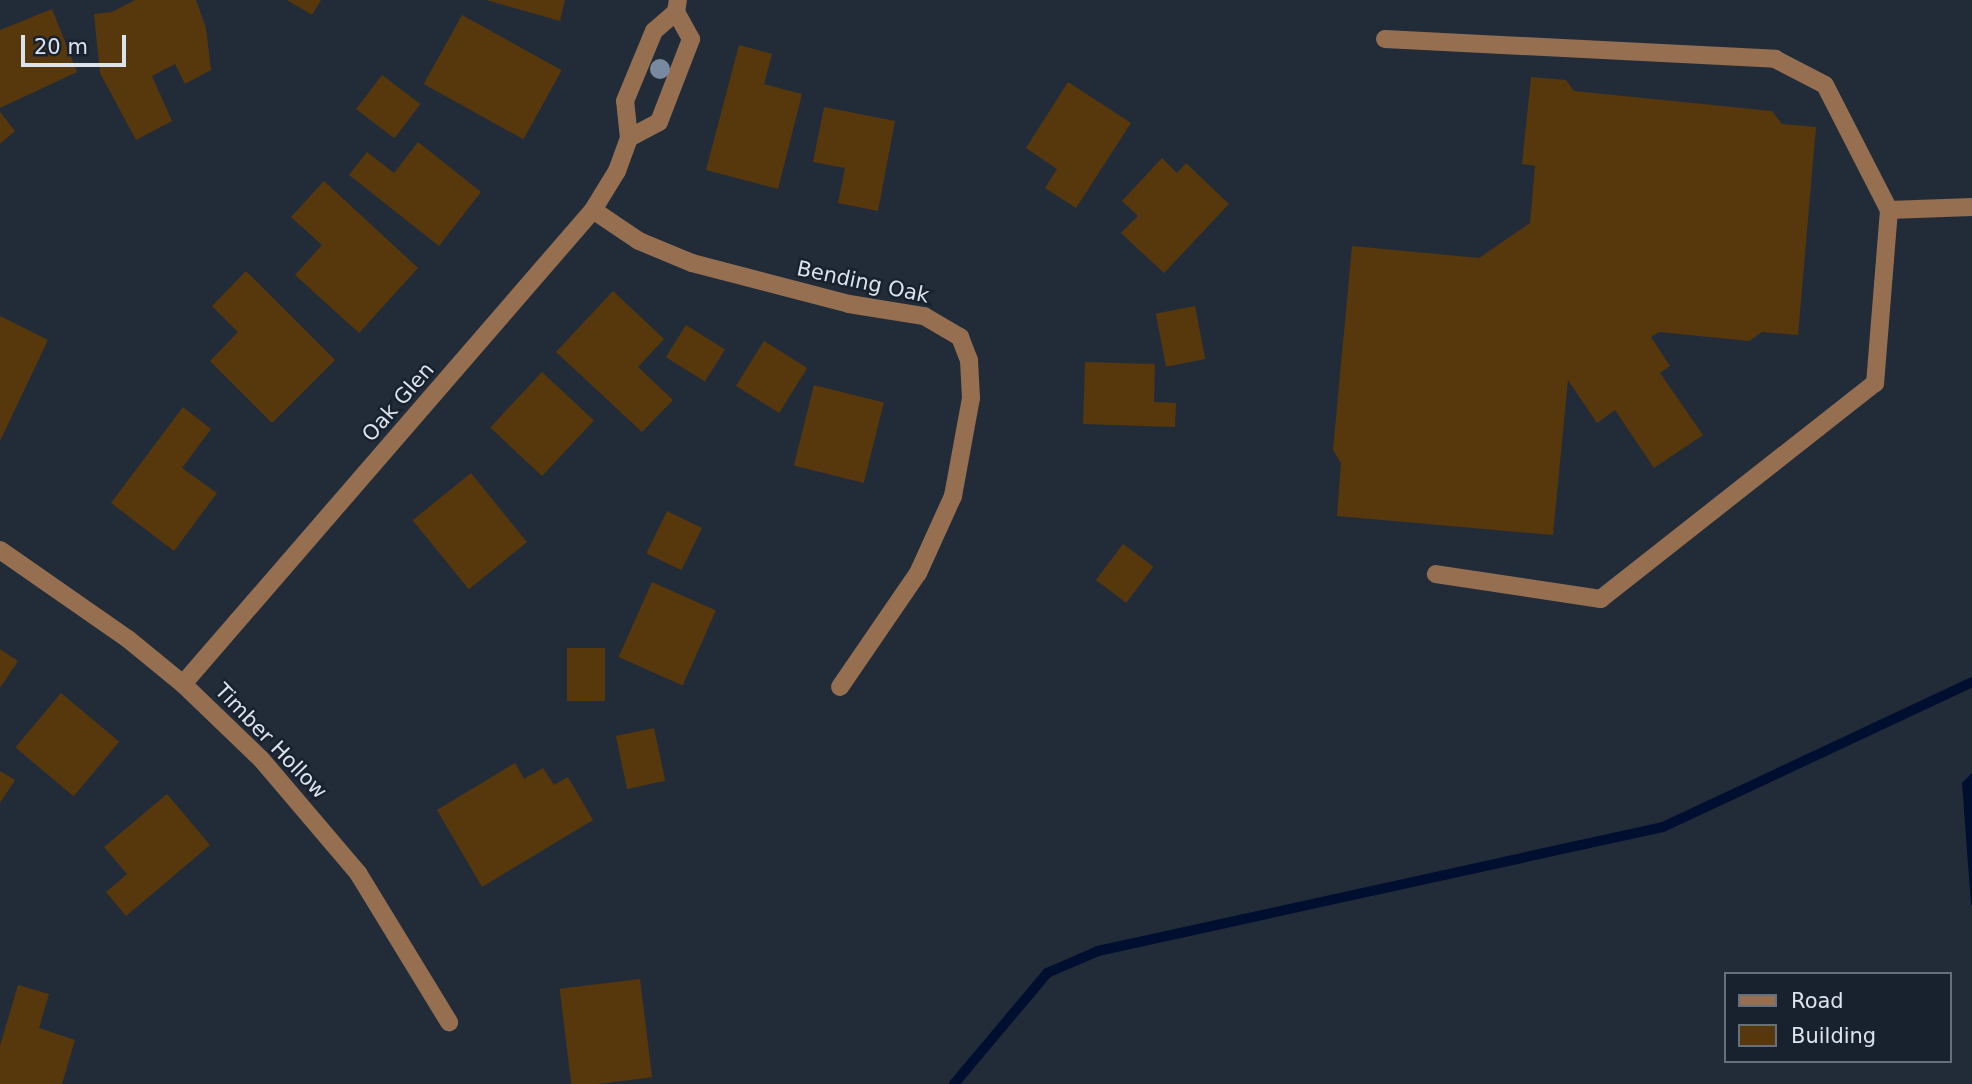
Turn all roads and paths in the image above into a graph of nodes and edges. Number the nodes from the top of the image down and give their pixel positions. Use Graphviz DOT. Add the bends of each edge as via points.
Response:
graph roads {
  1 [pos="677,6"];
  2 [pos="1385,38"];
  3 [pos="629,138"];
  4 [pos="1972,207"];
  5 [pos="593,211"];
  6 [pos="1889,211"];
  7 [pos="0,550"];
  8 [pos="1436,574"];
  9 [pos="183,684"];
  10 [pos="840,687"];
  11 [pos="449,1022"];
  1 -- 3 [label="street, Oak Glen" via="654,31 625,101"];
  1 -- 3 [label="street, Oak Glen" via="691,39 659,122"];
  2 -- 6 [label="street" via="1775,59 1825,85"];
  3 -- 5 [label="street, Oak Glen" via="617,171"];
  4 -- 6 [label="street"];
  5 -- 9 [label="street, Oak Glen"];
  5 -- 10 [label="street, Bending Oak" via="639,241 692,263 849,304 924,316 960,337 969,360 971,398 953,496 918,573"];
  6 -- 8 [label="street" via="1875,383 1601,600"];
  7 -- 9 [label="street, Timber Hollow" via="69,595"];
  9 -- 11 [label="street, Timber Hollow" via="261,759 358,873"];
}
